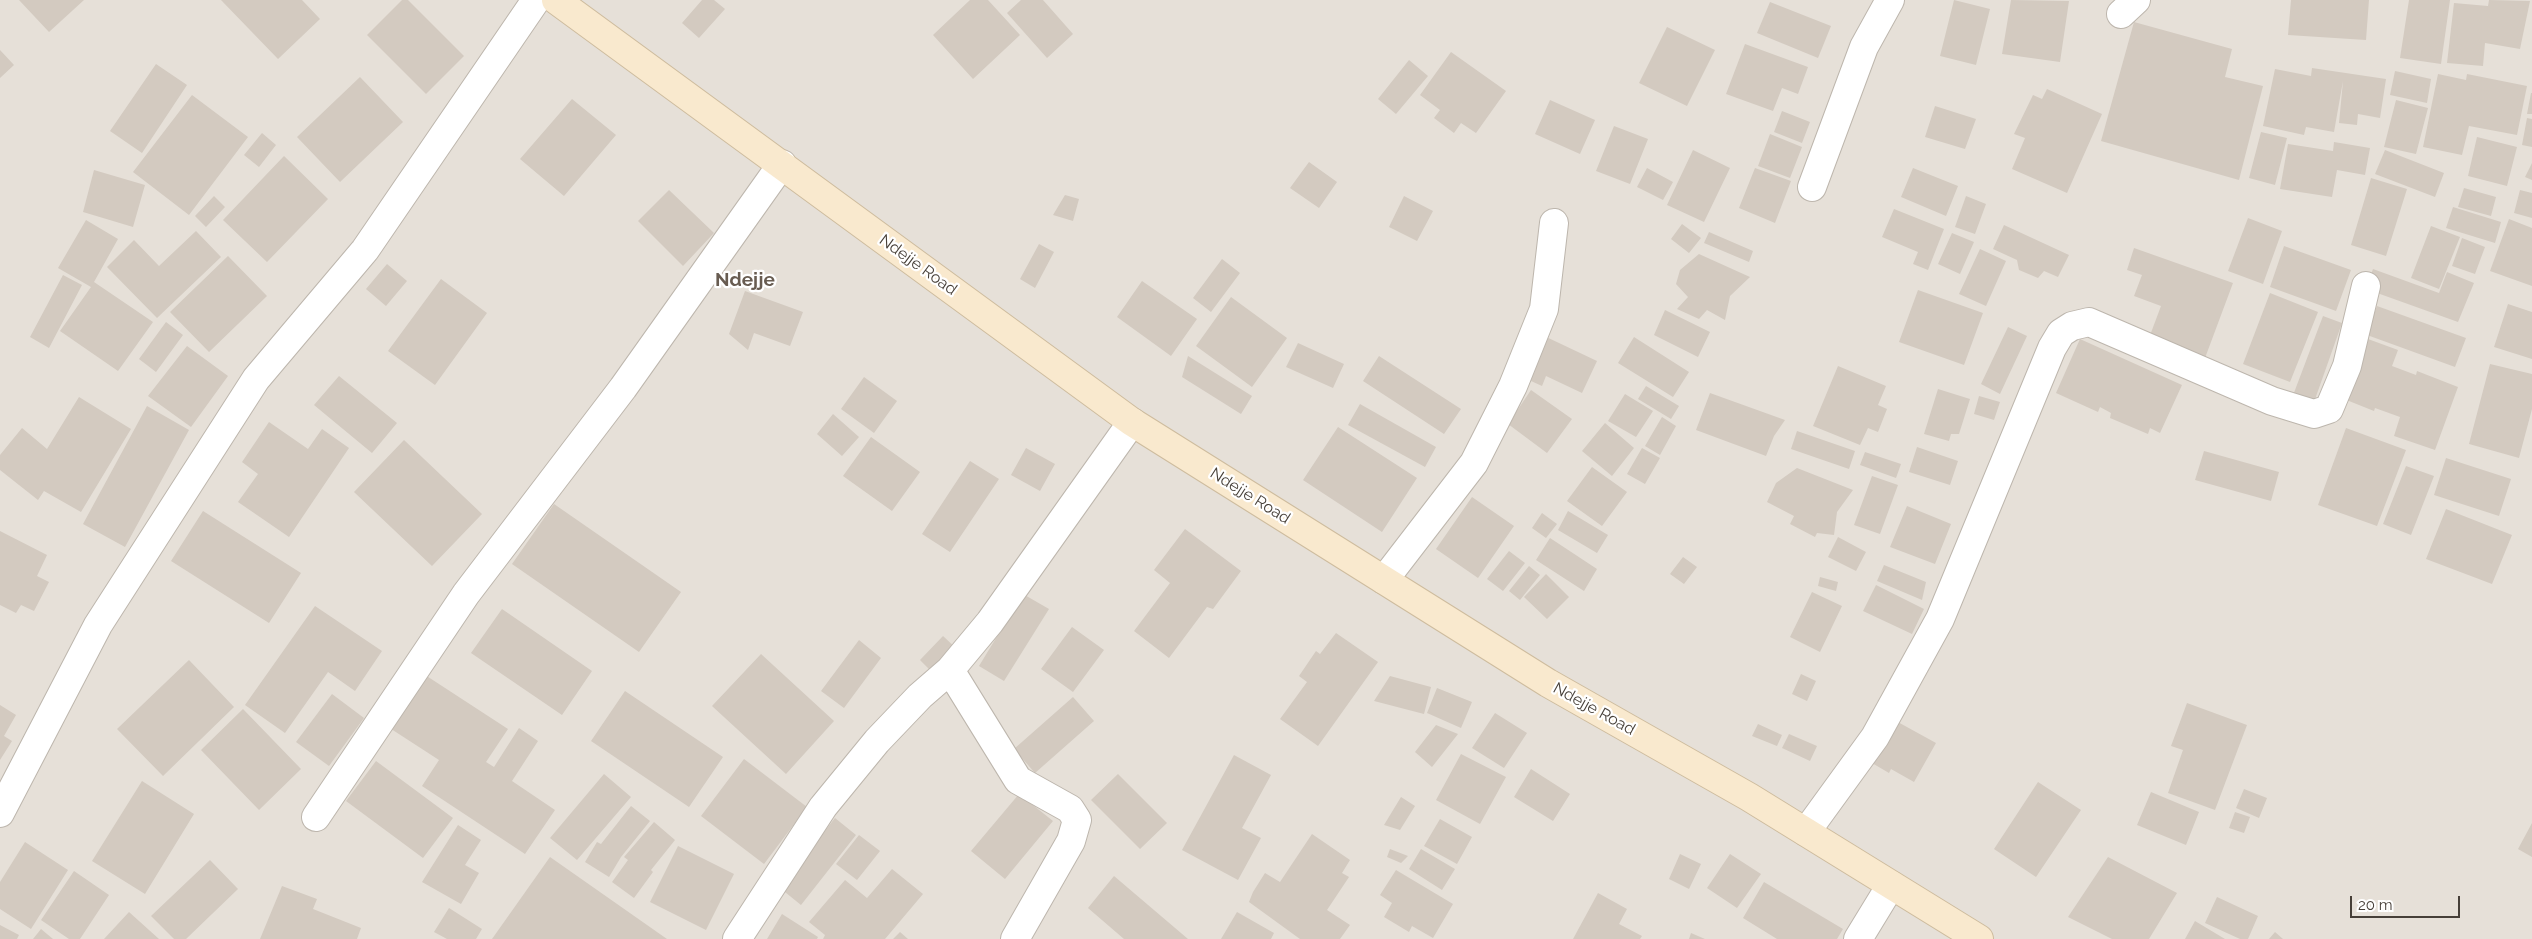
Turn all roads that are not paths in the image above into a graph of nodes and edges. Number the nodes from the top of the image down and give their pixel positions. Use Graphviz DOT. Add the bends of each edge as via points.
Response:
graph roads {
  1 [pos="536,0"];
  2 [pos="556,0"];
  3 [pos="1890,0"];
  4 [pos="782,164"];
  5 [pos="1812,187"];
  6 [pos="1554,223"];
  7 [pos="2366,286"];
  8 [pos="1132,422"];
  9 [pos="1384,580"];
  10 [pos="950,670"];
  11 [pos="0,812"];
  12 [pos="316,817"];
  13 [pos="1806,832"];
  14 [pos="1891,885"];
  15 [pos="737,939"];
  16 [pos="1015,939"];
  17 [pos="1858,939"];
  18 [pos="1979,939"];
  1 -- 11 [label="street" via="365,250 256,379 98,625"];
  2 -- 4 [label="street, Ndejje Road"];
  3 -- 5 [label="street" via="1864,47"];
  4 -- 8 [label="street, Ndejje Road"];
  4 -- 12 [label="street" via="622,388 466,594"];
  6 -- 9 [label="street" via="1544,308 1512,386 1474,463"];
  7 -- 13 [label="street" via="2347,366 2328,409 2314,414 2272,401 2089,322 2061,333 1940,619 1874,737"];
  8 -- 9 [label="street, Ndejje Road"];
  8 -- 10 [label="street" via="990,622"];
  9 -- 13 [label="street, Ndejje Road" via="1548,684 1749,796"];
  10 -- 15 [label="street" via="877,741 823,807"];
  10 -- 16 [label="street" via="1018,780 1070,810 1077,820 1071,841"];
  13 -- 14 [label="street, Ndejje Road"];
  14 -- 17 [label="street"];
  14 -- 18 [label="street, Ndejje Road"];
}
